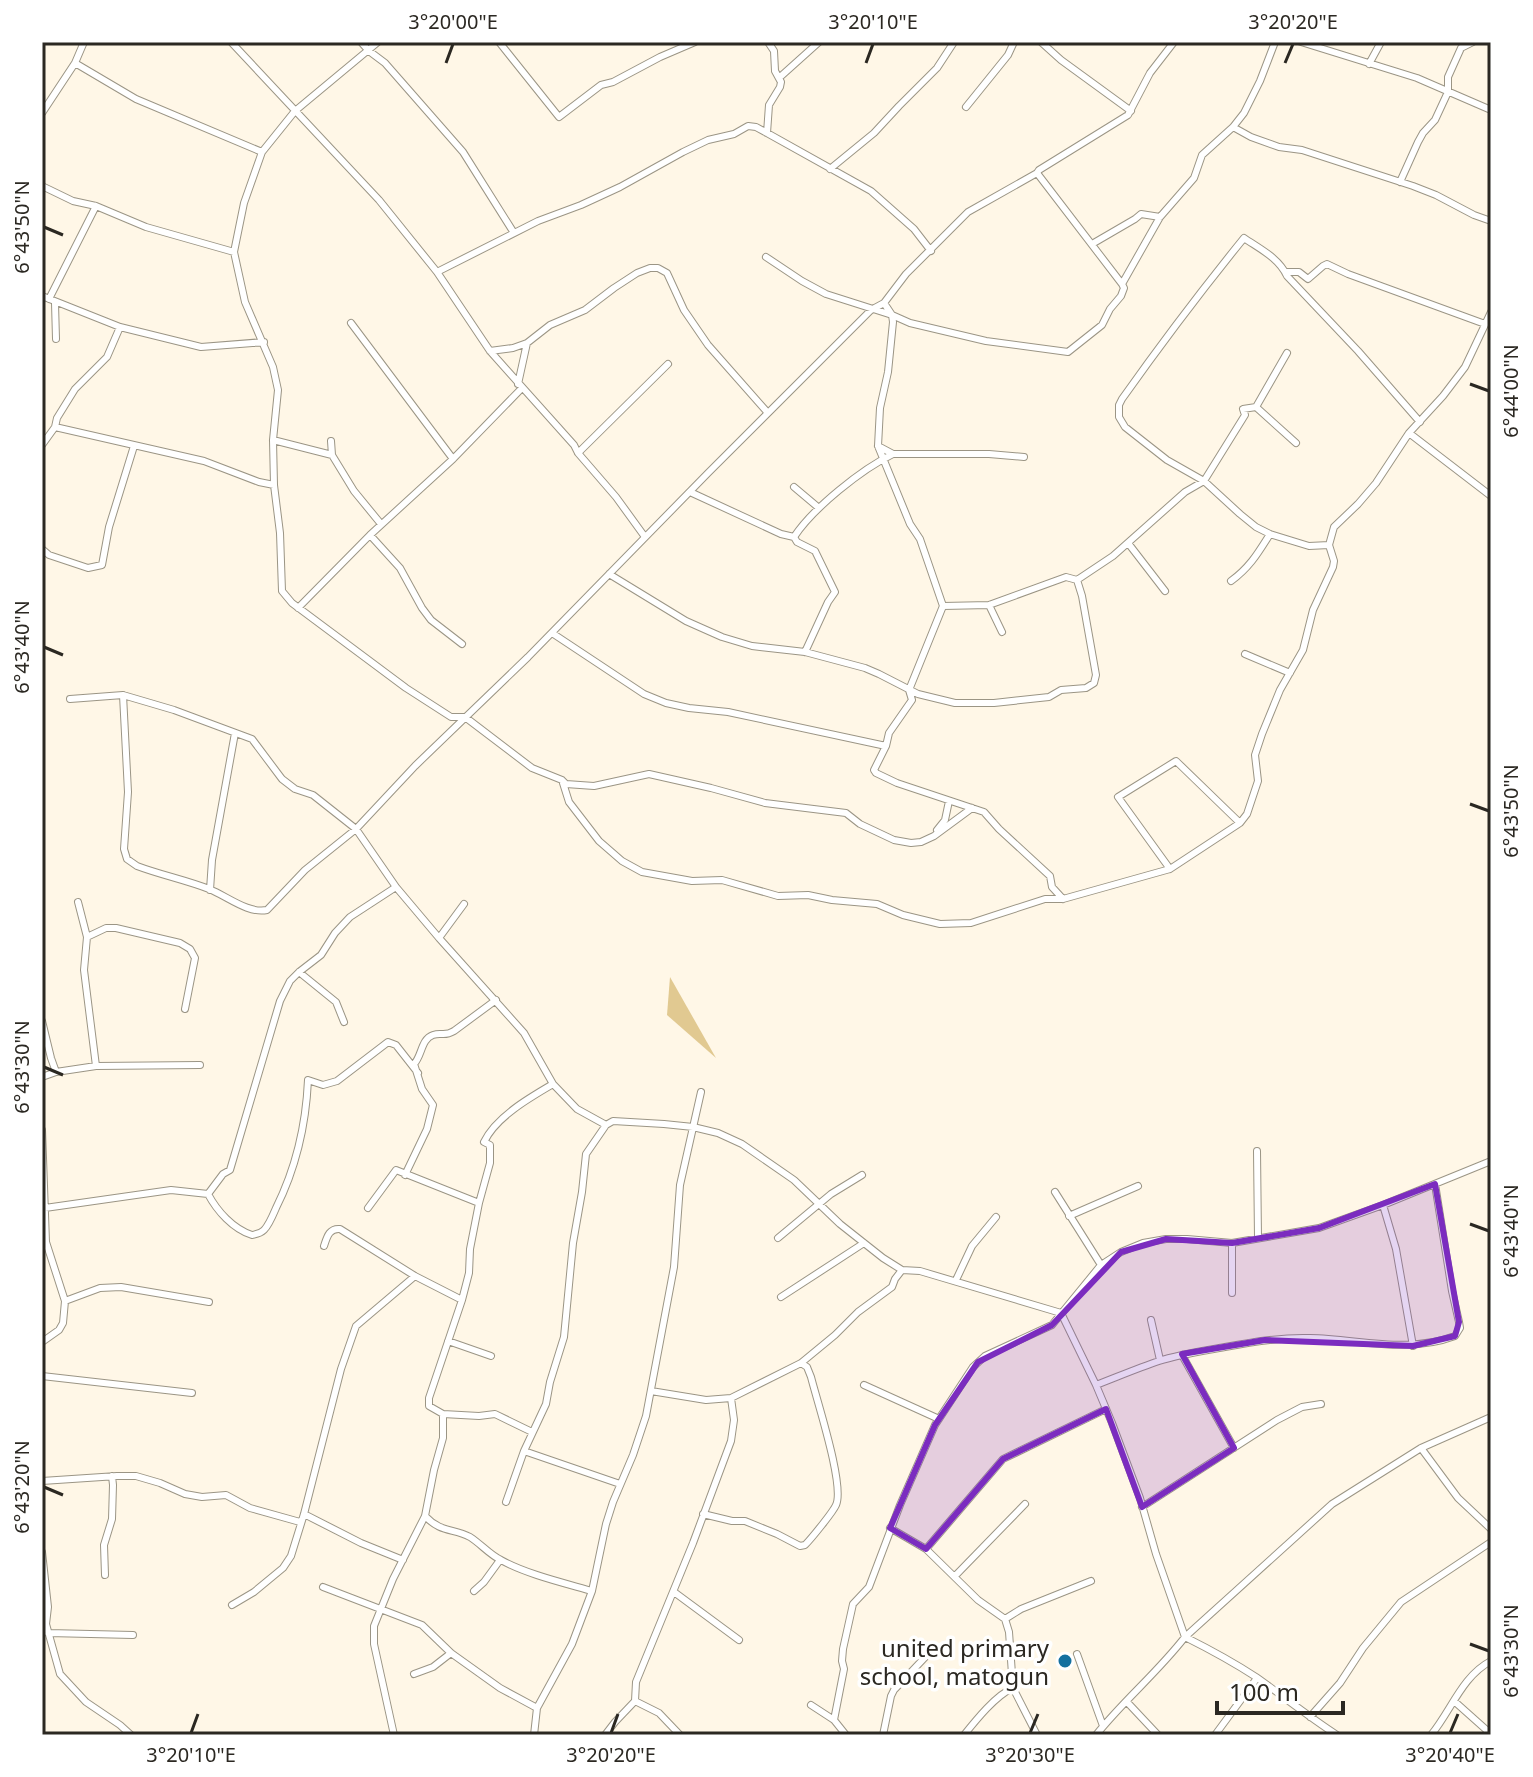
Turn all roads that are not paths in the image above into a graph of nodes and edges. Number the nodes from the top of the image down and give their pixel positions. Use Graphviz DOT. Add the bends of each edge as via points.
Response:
graph roads {
  1 [pos="84,42"];
  2 [pos="231,42"];
  3 [pos="361,42"];
  4 [pos="378,42"];
  5 [pos="499,42"];
  6 [pos="695,42"];
  7 [pos="768,42"];
  8 [pos="819,42"];
  9 [pos="954,42"];
  10 [pos="1014,42"];
  11 [pos="1041,42"];
  12 [pos="1174,42"];
  13 [pos="1275,42"];
  14 [pos="1301,42"];
  15 [pos="1381,42"];
  16 [pos="1473,42"];
  17 [pos="369,51"];
  18 [pos="75,63"];
  19 [pos="1369,64"];
  20 [pos="780,77"];
  21 [pos="1448,92"];
  22 [pos="966,107"];
  23 [pos="1491,110"];
  24 [pos="295,111"];
  25 [pos="1131,111"];
  26 [pos="42,113"];
  27 [pos="768,121"];
  28 [pos="756,127"];
  29 [pos="1233,127"];
  30 [pos="767,133"];
  31 [pos="262,152"];
  32 [pos="830,169"];
  33 [pos="1037,173"];
  34 [pos="1400,182"];
  35 [pos="42,186"];
  36 [pos="96,206"];
  37 [pos="1160,217"];
  38 [pos="1491,221"];
  39 [pos="514,233"];
  40 [pos="1092,244"];
  41 [pos="931,251"];
  42 [pos="234,252"];
  43 [pos="766,257"];
  44 [pos="437,272"];
  45 [pos="1287,272"];
  46 [pos="1122,284"];
  47 [pos="49,299"];
  48 [pos="884,303"];
  49 [pos="871,310"];
  50 [pos="1491,312"];
  51 [pos="892,315"];
  52 [pos="351,323"];
  53 [pos="1485,324"];
  54 [pos="120,327"];
  55 [pos="56,339"];
  56 [pos="264,342"];
  57 [pos="527,343"];
  58 [pos="490,351"];
  59 [pos="1287,353"];
  60 [pos="668,364"];
  61 [pos="520,386"];
  62 [pos="1256,407"];
  63 [pos="768,413"];
  64 [pos="1420,422"];
  65 [pos="55,427"];
  66 [pos="1409,433"];
  67 [pos="273,440"];
  68 [pos="331,441"];
  69 [pos="1296,443"];
  70 [pos="42,445"];
  71 [pos="134,446"];
  72 [pos="878,446"];
  73 [pos="578,453"];
  74 [pos="893,454"];
  75 [pos="332,455"];
  76 [pos="1024,457"];
  77 [pos="453,459"];
  78 [pos="883,459"];
  79 [pos="1204,481"];
  80 [pos="274,485"];
  81 [pos="794,487"];
  82 [pos="690,492"];
  83 [pos="1491,496"];
  84 [pos="819,508"];
  85 [pos="381,524"];
  86 [pos="1270,534"];
  87 [pos="370,535"];
  88 [pos="645,537"];
  89 [pos="794,537"];
  90 [pos="1128,543"];
  91 [pos="1329,545"];
  92 [pos="42,549"];
  93 [pos="609,574"];
  94 [pos="1077,580"];
  95 [pos="1231,581"];
  96 [pos="1165,591"];
  97 [pos="989,605"];
  98 [pos="943,606"];
  99 [pos="298,608"];
  100 [pos="1002,632"];
  101 [pos="552,633"];
  102 [pos="462,644"];
  103 [pos="805,652"];
  104 [pos="1245,654"];
  105 [pos="1290,673"];
  106 [pos="909,690"];
  107 [pos="123,695"];
  108 [pos="70,699"];
  109 [pos="465,717"];
  110 [pos="235,733"];
  111 [pos="886,746"];
  112 [pos="562,780"];
  113 [pos="949,801"];
  114 [pos="972,808"];
  115 [pos="1240,823"];
  116 [pos="356,829"];
  117 [pos="933,837"];
  118 [pos="1170,869"];
  119 [pos="396,887"];
  120 [pos="210,890"];
  121 [pos="1063,899"];
  122 [pos="78,902"];
  123 [pos="464,904"];
  124 [pos="87,937"];
  125 [pos="439,938"];
  126 [pos="299,972"];
  127 [pos="496,1000"];
  128 [pos="185,1009"];
  129 [pos="42,1021"];
  130 [pos="344,1022"];
  131 [pos="200,1065"];
  132 [pos="96,1066"];
  133 [pos="56,1072"];
  134 [pos="418,1073"];
  135 [pos="42,1077"];
  136 [pos="553,1084"];
  137 [pos="701,1092"];
  138 [pos="606,1125"];
  139 [pos="693,1127"];
  140 [pos="42,1130"];
  141 [pos="1257,1151"];
  142 [pos="1491,1161"];
  143 [pos="405,1175"];
  144 [pos="862,1175"];
  145 [pos="1435,1184"];
  146 [pos="1138,1186"];
  147 [pos="1055,1192"];
  148 [pos="208,1194"];
  149 [pos="479,1203"];
  150 [pos="819,1203"];
  151 [pos="1383,1205"];
  152 [pos="45,1208"];
  153 [pos="368,1208"];
  154 [pos="1069,1216"];
  155 [pos="996,1217"];
  156 [pos="778,1238"];
  157 [pos="1258,1238"];
  158 [pos="864,1243"];
  159 [pos="1232,1243"];
  160 [pos="324,1246"];
  161 [pos="1101,1265"];
  162 [pos="902,1270"];
  163 [pos="415,1276"];
  164 [pos="956,1280"];
  165 [pos="1232,1293"];
  166 [pos="781,1297"];
  167 [pos="462,1300"];
  168 [pos="65,1301"];
  169 [pos="209,1302"];
  170 [pos="1061,1313"];
  171 [pos="1151,1320"];
  172 [pos="448,1341"];
  173 [pos="42,1342"];
  174 [pos="1413,1346"];
  175 [pos="1182,1355"];
  176 [pos="491,1356"];
  177 [pos="1160,1360"];
  178 [pos="801,1363"];
  179 [pos="42,1376"];
  180 [pos="864,1385"];
  181 [pos="1096,1385"];
  182 [pos="651,1391"];
  183 [pos="192,1393"];
  184 [pos="731,1398"];
  185 [pos="1321,1404"];
  186 [pos="1106,1409"];
  187 [pos="443,1414"];
  188 [pos="1491,1417"];
  189 [pos="939,1419"];
  190 [pos="532,1432"];
  191 [pos="1234,1448"];
  192 [pos="1421,1448"];
  193 [pos="524,1451"];
  194 [pos="112,1476"];
  195 [pos="42,1481"];
  196 [pos="620,1484"];
  197 [pos="506,1502"];
  198 [pos="1025,1504"];
  199 [pos="1142,1507"];
  200 [pos="304,1514"];
  201 [pos="703,1514"];
  202 [pos="425,1516"];
  203 [pos="300,1522"];
  204 [pos="890,1528"];
  205 [pos="1491,1529"];
  206 [pos="1491,1542"];
  207 [pos="926,1549"];
  208 [pos="42,1556"];
  209 [pos="403,1560"];
  210 [pos="500,1560"];
  211 [pos="105,1575"];
  212 [pos="955,1576"];
  213 [pos="1091,1581"];
  214 [pos="323,1587"];
  215 [pos="474,1591"];
  216 [pos="592,1591"];
  217 [pos="674,1592"];
  218 [pos="232,1605"];
  219 [pos="380,1609"];
  220 [pos="1005,1619"];
  221 [pos="44,1624"];
  222 [pos="48,1633"];
  223 [pos="133,1635"];
  224 [pos="1185,1637"];
  225 [pos="739,1640"];
  226 [pos="930,1652"];
  227 [pos="451,1653"];
  228 [pos="1077,1654"];
  229 [pos="1491,1661"];
  230 [pos="414,1674"];
  231 [pos="1257,1678"];
  232 [pos="1013,1688"];
  233 [pos="635,1701"];
  234 [pos="1454,1701"];
  235 [pos="1127,1702"];
  236 [pos="811,1705"];
  237 [pos="537,1708"];
  238 [pos="1310,1717"];
  239 [pos="834,1720"];
  240 [pos="1103,1726"];
  241 [pos="1491,1734"];
  242 [pos="131,1735"];
  243 [pos="394,1735"];
  244 [pos="534,1735"];
  245 [pos="605,1735"];
  246 [pos="680,1735"];
  247 [pos="846,1735"];
  248 [pos="883,1735"];
  249 [pos="964,1735"];
  250 [pos="1037,1735"];
  251 [pos="1096,1735"];
  252 [pos="1158,1735"];
  253 [pos="1215,1735"];
  254 [pos="1337,1735"];
  255 [pos="1431,1735"];
  1 -- 18 [label="street"];
  2 -- 24 [label="street"];
  3 -- 17 [label="street"];
  4 -- 17 [label="street"];
  5 -- 6 [label="street" via="559,117 601,85"];
  7 -- 20 [label="street"];
  8 -- 20 [label="street"];
  9 -- 32 [label="street" via="937,68 874,133"];
  10 -- 22 [label="street"];
  11 -- 25 [label="street"];
  12 -- 25 [label="street"];
  13 -- 29 [label="street"];
  14 -- 19 [label="street"];
  15 -- 19 [label="street"];
  16 -- 21 [label="street" via="1461,48 1448,77"];
  17 -- 24 [label="street"];
  17 -- 39 [label="street" via="463,152"];
  18 -- 26 [label="street"];
  18 -- 31 [label="street" via="136,99"];
  19 -- 21 [label="street"];
  20 -- 27 [label="street"];
  21 -- 23 [label="street"];
  21 -- 34 [label="street"];
  24 -- 31 [label="street"];
  24 -- 44 [label="street" via="379,200"];
  25 -- 33 [label="street"];
  27 -- 28 [label="street"];
  27 -- 30 [label="street"];
  28 -- 30 [label="street"];
  28 -- 39 [label="street" via="708,140 620,187"];
  29 -- 34 [label="street" via="1279,147"];
  29 -- 37 [label="street" via="1202,155 1194,178"];
  30 -- 32 [label="street"];
  31 -- 42 [label="street"];
  32 -- 41 [label="street" via="889,205"];
  33 -- 40 [label="street"];
  33 -- 41 [label="street" via="968,212"];
  34 -- 38 [label="street"];
  35 -- 36 [label="street"];
  36 -- 42 [label="street" via="146,227"];
  36 -- 47 [label="street"];
  37 -- 40 [label="street" via="1141,214"];
  37 -- 46 [label="street"];
  39 -- 44 [label="street"];
  40 -- 46 [label="street"];
  41 -- 48 [label="street"];
  42 -- 56 [label="street" via="245,302"];
  43 -- 49 [label="street" via="826,294"];
  44 -- 58 [label="street"];
  45 -- 53 [label="street" via="1308,279 1330,265"];
  45 -- 64 [label="street"];
  45 -- 79 [label="street" via="1244,238 1182,314 1119,405 1125,427"];
  46 -- 51 [label="street" via="1121,296 1102,325 1068,352 986,341"];
  47 -- 54 [label="street"];
  47 -- 55 [label="street"];
  48 -- 49 [label="street"];
  48 -- 51 [label="street"];
  49 -- 51 [label="street"];
  49 -- 63 [label="street"];
  50 -- 53 [label="street"];
  51 -- 72 [label="street"];
  52 -- 77 [label="street"];
  53 -- 64 [label="street" via="1465,367"];
  54 -- 56 [label="street" via="201,347"];
  54 -- 65 [label="street" via="107,357 75,389"];
  56 -- 67 [label="street" via="278,390"];
  57 -- 58 [label="street"];
  57 -- 61 [label="street"];
  57 -- 63 [label="street" via="637,273 658,268 667,273 708,345"];
  58 -- 61 [label="street"];
  59 -- 62 [label="street"];
  60 -- 73 [label="street"];
  61 -- 73 [label="street"];
  61 -- 77 [label="street"];
  62 -- 69 [label="street"];
  62 -- 79 [label="street" via="1243,409 1245,415"];
  63 -- 82 [label="street"];
  64 -- 66 [label="street"];
  65 -- 70 [label="street"];
  65 -- 71 [label="street"];
  66 -- 83 [label="street"];
  66 -- 91 [label="street" via="1376,483 1334,527"];
  67 -- 75 [label="street"];
  67 -- 80 [label="street"];
  68 -- 75 [label="street"];
  71 -- 80 [label="street" via="204,461"];
  71 -- 92 [label="street" via="102,565 88,568"];
  72 -- 74 [label="street"];
  72 -- 78 [label="street"];
  73 -- 88 [label="street"];
  74 -- 76 [label="street"];
  74 -- 78 [label="street"];
  75 -- 85 [label="street"];
  77 -- 85 [label="street"];
  78 -- 84 [label="street"];
  78 -- 98 [label="street" via="920,539"];
  79 -- 86 [label="street"];
  79 -- 90 [label="street"];
  80 -- 99 [label="street" via="282,591"];
  81 -- 84 [label="street"];
  82 -- 88 [label="street"];
  82 -- 89 [label="street"];
  84 -- 89 [label="street"];
  85 -- 87 [label="street"];
  86 -- 91 [label="street" via="1309,546"];
  86 -- 95 [label="street" via="1257,557"];
  87 -- 99 [label="street"];
  87 -- 102 [label="street" via="400,568 431,620"];
  88 -- 93 [label="street"];
  89 -- 103 [label="street" via="815,551 835,592"];
  90 -- 94 [label="street"];
  90 -- 96 [label="street"];
  91 -- 105 [label="street" via="1333,567"];
  93 -- 101 [label="street"];
  93 -- 103 [label="street" via="722,637"];
  94 -- 97 [label="street" via="1066,577"];
  94 -- 106 [label="street" via="1094,683 1049,697 994,703 955,703"];
  97 -- 98 [label="street"];
  97 -- 100 [label="street"];
  98 -- 106 [label="street"];
  99 -- 109 [label="street" via="406,688 451,717"];
  101 -- 109 [label="street"];
  101 -- 111 [label="street" via="666,703"];
  103 -- 106 [label="street" via="865,668"];
  104 -- 105 [label="street"];
  105 -- 115 [label="street" via="1255,755 1258,781"];
  106 -- 111 [label="street" via="912,700"];
  107 -- 108 [label="street"];
  107 -- 110 [label="street"];
  107 -- 120 [label="street" via="127,859"];
  109 -- 112 [label="street" via="532,768"];
  109 -- 116 [label="street"];
  110 -- 116 [label="street" via="252,739 288,784 313,795"];
  110 -- 120 [label="street"];
  111 -- 113 [label="street" via="876,773"];
  112 -- 117 [label="street" via="594,786 649,774 765,803 846,813 894,840 911,843"];
  112 -- 121 [label="street" via="569,802 599,841 642,872 722,880 778,896 877,904 940,924 971,923 1045,899"];
  113 -- 114 [label="street"];
  113 -- 117 [label="street" via="945,820"];
  114 -- 117 [label="street"];
  114 -- 121 [label="street" via="987,814 1050,876"];
  115 -- 118 [label="street"];
  115 -- 118 [label="street" via="1176,761 1118,797"];
  116 -- 119 [label="street"];
  116 -- 120 [label="street" via="305,870 267,910"];
  118 -- 121 [label="street"];
  119 -- 125 [label="street"];
  119 -- 126 [label="street" via="350,917 321,955"];
  122 -- 124 [label="street"];
  123 -- 125 [label="street"];
  124 -- 128 [label="street" via="116,928 190,949 195,958"];
  124 -- 132 [label="street" via="84,970"];
  125 -- 127 [label="street"];
  126 -- 130 [label="street" via="336,1002"];
  126 -- 148 [label="street" via="280,1001 230,1170"];
  127 -- 134 [label="street" via="448,1035 429,1036 414,1064"];
  127 -- 136 [label="street" via="524,1033"];
  129 -- 133 [label="street"];
  131 -- 132 [label="street"];
  132 -- 133 [label="street"];
  133 -- 135 [label="street"];
  134 -- 143 [label="street" via="433,1105"];
  134 -- 148 [label="street" via="390,1042 337,1081 323,1085 308,1080 292,1173 264,1231 252,1235 239,1229"];
  136 -- 138 [label="street" via="577,1109"];
  136 -- 149 [label="street" via="523,1101 488,1135 484,1142 490,1145 490,1163"];
  137 -- 139 [label="street"];
  138 -- 139 [label="street" via="613,1121"];
  138 -- 190 [label="street" via="586,1154 564,1337 546,1404"];
  139 -- 150 [label="street" via="742,1144"];
  139 -- 182 [label="street"];
  140 -- 152 [label="street"];
  141 -- 157 [label="street"];
  142 -- 145 [label="street"];
  143 -- 149 [label="street"];
  143 -- 153 [label="street" via="396,1170"];
  144 -- 150 [label="street"];
  145 -- 151 [label="street"];
  145 -- 174 [label="street" via="1460,1328 1442,1341"];
  146 -- 154 [label="street"];
  147 -- 154 [label="street"];
  148 -- 152 [label="street" via="171,1190"];
  149 -- 167 [label="street"];
  150 -- 156 [label="street"];
  150 -- 158 [label="street"];
  151 -- 157 [label="street" via="1319,1228"];
  151 -- 174 [label="street"];
  152 -- 168 [label="street" via="46,1242"];
  154 -- 161 [label="street"];
  155 -- 164 [label="street" via="972,1246"];
  157 -- 159 [label="street"];
  158 -- 162 [label="street"];
  158 -- 166 [label="street"];
  159 -- 161 [label="street" via="1166,1239 1143,1243"];
  159 -- 165 [label="street"];
  160 -- 163 [label="street" via="330,1231 340,1229"];
  161 -- 170 [label="street"];
  162 -- 164 [label="street"];
  162 -- 178 [label="street" via="892,1287"];
  163 -- 167 [label="street"];
  163 -- 200 [label="street" via="356,1326"];
  164 -- 170 [label="street"];
  167 -- 172 [label="street"];
  168 -- 169 [label="street" via="121,1287"];
  168 -- 173 [label="street" via="63,1323"];
  170 -- 181 [label="street"];
  170 -- 189 [label="street" via="1052,1325 980,1359"];
  171 -- 177 [label="street"];
  172 -- 176 [label="street"];
  172 -- 187 [label="street" via="429,1398 429,1406"];
  174 -- 175 [label="street" via="1310,1338"];
  175 -- 177 [label="street"];
  175 -- 191 [label="street"];
  177 -- 181 [label="street"];
  178 -- 184 [label="street"];
  178 -- 201 [label="street" via="811,1377 837,1475 837,1504 800,1546 745,1521"];
  179 -- 183 [label="street"];
  180 -- 189 [label="street"];
  181 -- 186 [label="street"];
  182 -- 184 [label="street" via="706,1400"];
  182 -- 196 [label="street"];
  184 -- 201 [label="street" via="731,1441"];
  185 -- 191 [label="street" via="1291,1412"];
  186 -- 199 [label="street"];
  186 -- 207 [label="street" via="1003,1459"];
  187 -- 190 [label="street" via="495,1414"];
  187 -- 202 [label="street" via="443,1438"];
  188 -- 192 [label="street"];
  189 -- 204 [label="street"];
  190 -- 193 [label="street"];
  191 -- 199 [label="street"];
  192 -- 205 [label="street" via="1458,1498"];
  192 -- 224 [label="street" via="1332,1504"];
  193 -- 196 [label="street"];
  193 -- 197 [label="street"];
  194 -- 195 [label="street"];
  194 -- 203 [label="street" via="136,1476 202,1497 226,1495"];
  194 -- 211 [label="street"];
  196 -- 216 [label="street"];
  198 -- 212 [label="street"];
  199 -- 224 [label="street"];
  200 -- 203 [label="street"];
  200 -- 209 [label="street"];
  201 -- 217 [label="street"];
  202 -- 209 [label="street"];
  202 -- 210 [label="street" via="444,1530 471,1538"];
  203 -- 218 [label="street" via="283,1568"];
  204 -- 207 [label="street"];
  204 -- 239 [label="street" via="869,1587 851,1611"];
  206 -- 238 [label="street" via="1401,1602"];
  207 -- 212 [label="street"];
  208 -- 221 [label="street" via="48,1607"];
  209 -- 219 [label="street"];
  210 -- 215 [label="street"];
  210 -- 216 [label="street"];
  212 -- 220 [label="street"];
  213 -- 220 [label="street"];
  214 -- 219 [label="street"];
  216 -- 237 [label="street" via="572,1644"];
  217 -- 225 [label="street"];
  217 -- 233 [label="street" via="636,1682"];
  219 -- 227 [label="street" via="422,1625"];
  219 -- 243 [label="street" via="373,1639"];
  220 -- 232 [label="street"];
  221 -- 222 [label="street"];
  222 -- 223 [label="street"];
  222 -- 242 [label="street" via="60,1674 86,1702"];
  224 -- 231 [label="street"];
  224 -- 235 [label="street"];
  226 -- 248 [label="street" via="894,1690"];
  227 -- 230 [label="street"];
  227 -- 237 [label="street"];
  228 -- 240 [label="street"];
  229 -- 234 [label="street" via="1476,1670"];
  231 -- 238 [label="street"];
  231 -- 253 [label="street"];
  232 -- 249 [label="street"];
  232 -- 250 [label="street"];
  233 -- 245 [label="street"];
  233 -- 246 [label="street" via="659,1713"];
  234 -- 241 [label="street"];
  234 -- 255 [label="street"];
  235 -- 240 [label="street"];
  235 -- 252 [label="street"];
  236 -- 239 [label="street"];
  237 -- 244 [label="street"];
  238 -- 254 [label="street"];
  239 -- 247 [label="street"];
  240 -- 251 [label="street"];
}
